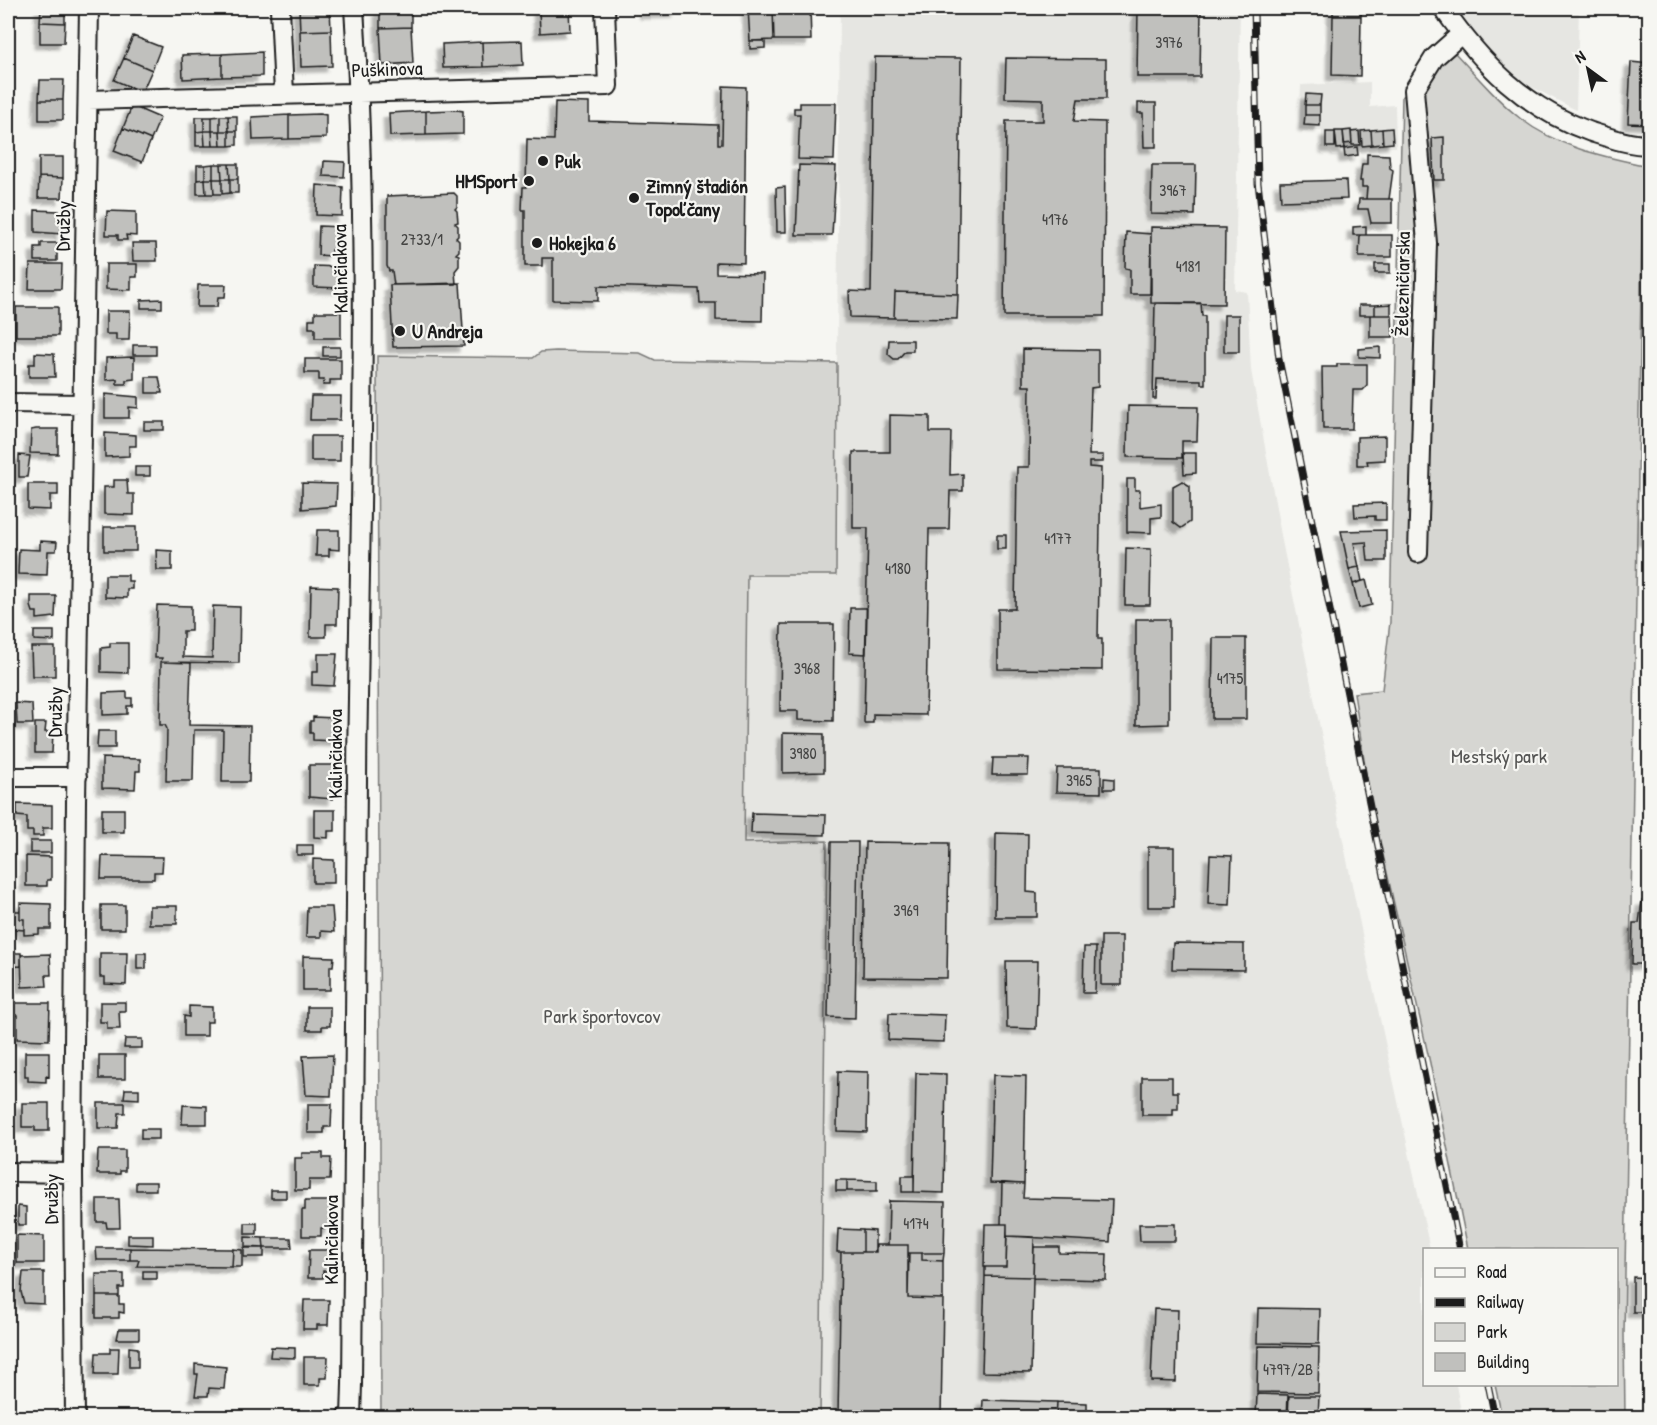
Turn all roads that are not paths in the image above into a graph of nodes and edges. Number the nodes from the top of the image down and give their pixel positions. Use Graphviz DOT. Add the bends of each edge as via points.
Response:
graph roads {
  1 [pos="89,8"];
  2 [pos="280,8"];
  3 [pos="354,8"];
  4 [pos="605,8"];
  5 [pos="1443,8"];
  6 [pos="1461,34"];
  7 [pos="359,92"];
  8 [pos="284,94"];
  9 [pos="88,100"];
  10 [pos="1650,145"];
  11 [pos="8,403"];
  12 [pos="82,404"];
  13 [pos="1418,553"];
  14 [pos="8,777"];
  15 [pos="77,777"];
  16 [pos="8,1172"];
  17 [pos="73,1173"];
  18 [pos="351,1417"];
  19 [pos="75,1418"];
  20 [pos="345,1418"];
  1 -- 9 [label="street, Družby"];
  2 -- 8 [label="street"];
  3 -- 7 [label="street, Kalinčiakova"];
  4 -- 7 [label="street, Puškinova" via="608,86"];
  5 -- 6 [label="street"];
  6 -- 10 [label="street" via="1501,79 1561,120 1625,142"];
  6 -- 13 [label="street, Železničiarska" via="1434,58 1414,90 1427,243"];
  7 -- 8 [label="street, Puškinova"];
  7 -- 18 [label="street, Kalinčiakova" via="365,340"];
  8 -- 9 [label="street, Puškinova"];
  9 -- 12 [label="street, Družby"];
  11 -- 12 [label="street"];
  12 -- 15 [label="street, Družby"];
  14 -- 15 [label="street"];
  15 -- 17 [label="street, Družby"];
  16 -- 17 [label="street"];
  17 -- 19 [label="street, Družby"];
  18 -- 20 [label="street"];
}
